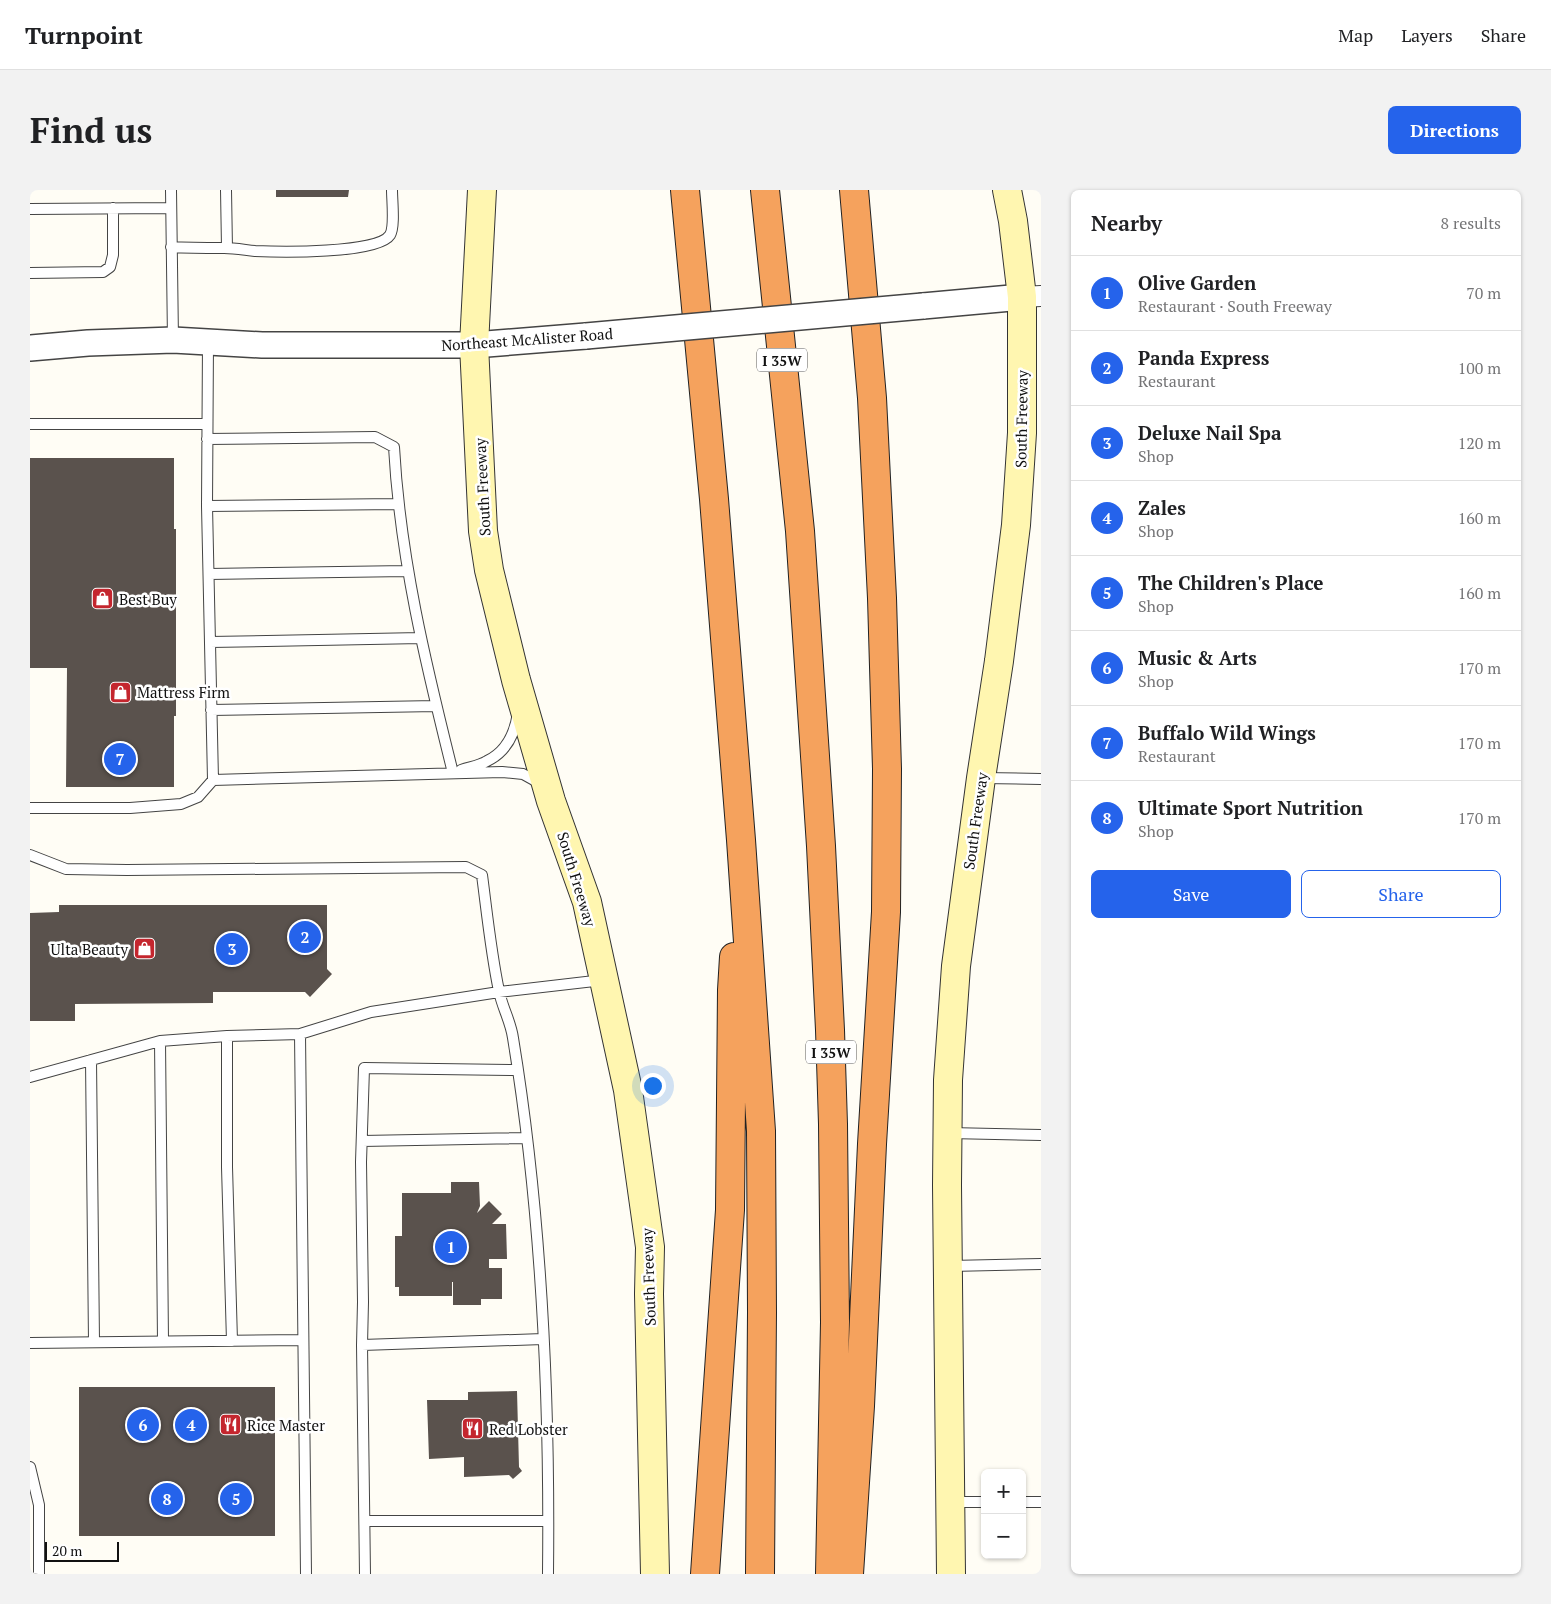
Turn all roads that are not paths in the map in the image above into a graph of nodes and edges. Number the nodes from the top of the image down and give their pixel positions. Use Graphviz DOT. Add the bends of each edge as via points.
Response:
graph roads {
  1 [pos="171,190"];
  2 [pos="226,190"];
  3 [pos="392,190"];
  4 [pos="482,190"];
  5 [pos="685,190"];
  6 [pos="765,190"];
  7 [pos="854,190"];
  8 [pos="1007,190"];
  9 [pos="113,208"];
  10 [pos="170,208"];
  11 [pos="30,209"];
  12 [pos="171,247"];
  13 [pos="227,248"];
  14 [pos="30,273"];
  15 [pos="1032,296"];
  16 [pos="173,340"];
  17 [pos="208,342"];
  18 [pos="474,345"];
  19 [pos="30,348"];
  20 [pos="30,424"];
  21 [pos="207,424"];
  22 [pos="207,439"];
  23 [pos="398,504"];
  24 [pos="207,506"];
  25 [pos="408,571"];
  26 [pos="209,574"];
  27 [pos="421,638"];
  28 [pos="210,642"];
  29 [pos="518,688"];
  30 [pos="436,706"];
  31 [pos="212,710"];
  32 [pos="453,773"];
  33 [pos="981,778"];
  34 [pos="1041,779"];
  35 [pos="213,780"];
  36 [pos="547,788"];
  37 [pos="30,808"];
  38 [pos="741,840"];
  39 [pos="30,854"];
  40 [pos="604,980"];
  41 [pos="499,992"];
  42 [pos="300,1034"];
  43 [pos="227,1036"];
  44 [pos="160,1041"];
  45 [pos="91,1060"];
  46 [pos="518,1070"];
  47 [pos="30,1077"];
  48 [pos="948,1133"];
  49 [pos="1041,1135"];
  50 [pos="526,1138"];
  51 [pos="362,1141"];
  52 [pos="1041,1264"];
  53 [pos="949,1266"];
  54 [pos="543,1339"];
  55 [pos="302,1340"];
  56 [pos="163,1341"];
  57 [pos="232,1341"];
  58 [pos="94,1342"];
  59 [pos="30,1343"];
  60 [pos="362,1345"];
  61 [pos="30,1467"];
  62 [pos="34,1500"];
  63 [pos="951,1502"];
  64 [pos="981,1502"];
  65 [pos="1026,1502"];
  66 [pos="1041,1502"];
  67 [pos="366,1521"];
  68 [pos="548,1521"];
  69 [pos="654,1570"];
  70 [pos="36,1572"];
  71 [pos="306,1574"];
  72 [pos="366,1574"];
  73 [pos="548,1574"];
  74 [pos="706,1574"];
  75 [pos="760,1574"];
  76 [pos="830,1574"];
  77 [pos="849,1574"];
  78 [pos="952,1574"];
  1 -- 10 [label="lane"];
  2 -- 13 [label="lane"];
  3 -- 13 [label="lane" via="392,229 389,237 379,242 348,250"];
  4 -- 18 [label="main road, South Freeway"];
  5 -- 38 [label="highway"];
  6 -- 76 [label="highway, I 35W" via="800,531 830,1030 835,1322"];
  7 -- 77 [label="highway" via="872,398 887,769 886,912"];
  8 -- 15 [label="main road, South Freeway"];
  9 -- 10 [label="lane"];
  9 -- 11 [label="lane"];
  9 -- 14 [label="lane" via="110,268 103,272"];
  10 -- 12 [label="lane"];
  12 -- 13 [label="lane"];
  12 -- 16 [label="lane"];
  15 -- 18 [label="street, Northeast McAlister Road, bridge"];
  15 -- 33 [label="main road, South Freeway" via="1023,380 1020,483 999,661"];
  16 -- 17 [label="street, Northeast McAlister Road"];
  16 -- 19 [label="street, Northeast McAlister Road"];
  17 -- 18 [label="street, Northeast McAlister Road"];
  17 -- 21 [label="lane"];
  18 -- 29 [label="main road, South Freeway" via="483,531 489,570"];
  20 -- 21 [label="lane"];
  21 -- 22 [label="lane"];
  22 -- 23 [label="lane" via="375,437 394,447"];
  22 -- 24 [label="lane"];
  23 -- 24 [label="lane"];
  23 -- 25 [label="lane"];
  24 -- 26 [label="lane"];
  25 -- 26 [label="lane"];
  25 -- 27 [label="lane"];
  26 -- 28 [label="lane"];
  27 -- 28 [label="lane"];
  27 -- 30 [label="lane"];
  28 -- 31 [label="lane"];
  29 -- 32 [label="lane" via="518,714 507,746 488,761"];
  29 -- 36 [label="main road, South Freeway"];
  30 -- 31 [label="lane"];
  30 -- 32 [label="lane"];
  31 -- 35 [label="lane"];
  32 -- 35 [label="lane"];
  32 -- 36 [label="lane" via="523,774"];
  33 -- 34 [label="lane"];
  33 -- 48 [label="main road, South Freeway" via="956,966 948,1080"];
  35 -- 37 [label="lane" via="198,797 180,804 130,808"];
  36 -- 40 [label="main road, South Freeway" via="586,902"];
  38 -- 74 [label="highway" via="732,990 730,1210"];
  38 -- 75 [label="highway" via="761,1131"];
  39 -- 41 [label="lane" via="66,869 466,866 482,875"];
  40 -- 41 [label="lane"];
  40 -- 69 [label="main road, South Freeway" via="628,1090 650,1247"];
  41 -- 42 [label="lane" via="371,1012"];
  41 -- 46 [label="lane" via="513,1035"];
  42 -- 43 [label="lane"];
  42 -- 55 [label="lane"];
  43 -- 44 [label="lane"];
  43 -- 57 [label="lane"];
  44 -- 45 [label="lane"];
  44 -- 56 [label="lane"];
  45 -- 47 [label="lane"];
  45 -- 58 [label="lane"];
  46 -- 50 [label="lane"];
  46 -- 51 [label="lane" via="364,1068"];
  48 -- 49 [label="lane"];
  48 -- 53 [label="main road, South Freeway"];
  50 -- 51 [label="lane"];
  50 -- 54 [label="lane" via="538,1245"];
  51 -- 60 [label="lane"];
  52 -- 53 [label="lane"];
  53 -- 63 [label="main road, South Freeway"];
  54 -- 60 [label="lane"];
  54 -- 68 [label="lane"];
  55 -- 57 [label="lane"];
  55 -- 71 [label="lane"];
  56 -- 57 [label="lane"];
  56 -- 58 [label="lane"];
  58 -- 59 [label="lane"];
  60 -- 67 [label="lane"];
  61 -- 62 [label="lane"];
  62 -- 70 [label="lane"];
  63 -- 64 [label="lane"];
  63 -- 78 [label="main road, South Freeway"];
  65 -- 66 [label="lane"];
  67 -- 68 [label="lane"];
  67 -- 72 [label="lane"];
  68 -- 73 [label="lane"];
}
